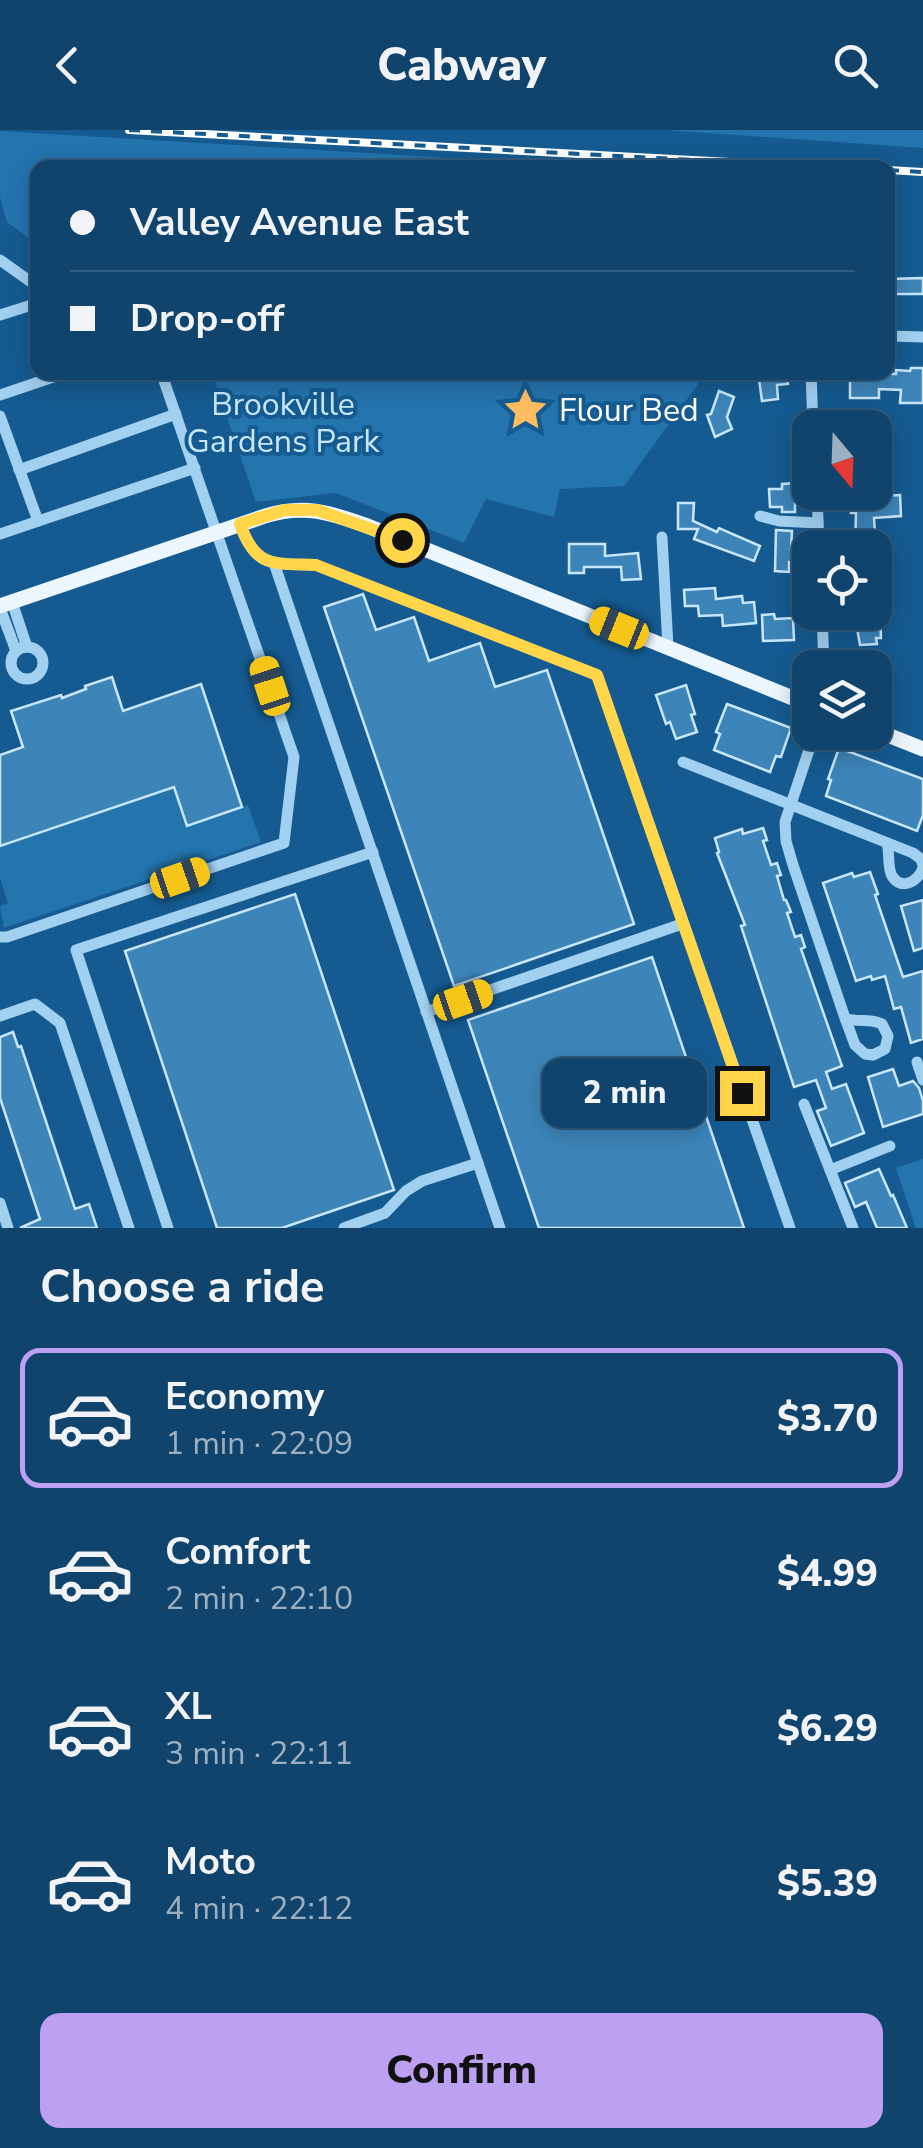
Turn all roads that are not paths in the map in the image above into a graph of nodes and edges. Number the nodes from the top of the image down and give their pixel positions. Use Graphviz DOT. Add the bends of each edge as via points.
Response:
graph roads {
  1 [pos="0,260"];
  2 [pos="30,281"];
  3 [pos="30,306"];
  4 [pos="0,316"];
  5 [pos="895,336"];
  6 [pos="923,337"];
  7 [pos="44,380"];
  8 [pos="164,380"];
  9 [pos="811,380"];
  10 [pos="0,395"];
  11 [pos="812,410"];
  12 [pos="176,414"];
  13 [pos="0,416"];
  14 [pos="195,468"];
  15 [pos="19,470"];
  16 [pos="817,510"];
  17 [pos="760,516"];
  18 [pos="38,521"];
  19 [pos="818,523"];
  20 [pos="240,524"];
  21 [pos="818,530"];
  22 [pos="217,532"];
  23 [pos="0,534"];
  24 [pos="662,536"];
  25 [pos="274,563"];
  26 [pos="4,605"];
  27 [pos="668,647"];
  28 [pos="22,649"];
  29 [pos="792,698"];
  30 [pos="892,737"];
  31 [pos="923,749"];
  32 [pos="809,750"];
  33 [pos="683,762"];
  34 [pos="790,804"];
  35 [pos="887,843"];
  36 [pos="372,852"];
  37 [pos="923,866"];
  38 [pos="682,924"];
  39 [pos="0,936"];
  40 [pos="426,1012"];
  41 [pos="0,1016"];
  42 [pos="845,1018"];
  43 [pos="917,1062"];
  44 [pos="923,1080"];
  45 [pos="804,1104"];
  46 [pos="890,1146"];
  47 [pos="478,1163"];
  48 [pos="830,1170"];
  49 [pos="0,1203"];
  50 [pos="8,1228"];
  51 [pos="130,1228"];
  52 [pos="168,1228"];
  53 [pos="344,1228"];
  54 [pos="500,1228"];
  55 [pos="790,1228"];
  56 [pos="853,1228"];
  1 -- 2 [label="street"];
  3 -- 4 [label="street"];
  5 -- 6 [label="street"];
  7 -- 10 [label="street"];
  8 -- 12 [label="street"];
  9 -- 11 [label="street"];
  12 -- 14 [label="street"];
  12 -- 15 [label="street"];
  13 -- 15 [label="street"];
  14 -- 18 [label="street"];
  14 -- 22 [label="street"];
  15 -- 18 [label="street"];
  16 -- 19 [label="street"];
  17 -- 19 [label="street"];
  18 -- 23 [label="street"];
  19 -- 21 [label="street"];
  20 -- 22 [label="main road"];
  20 -- 25 [label="street" via="248,545"];
  20 -- 27 [label="main road" via="285,510 317,510"];
  22 -- 26 [label="main road"];
  22 -- 39 [label="street" via="294,757 284,842"];
  24 -- 27 [label="street"];
  25 -- 36 [label="street"];
  25 -- 38 [label="street" via="316,565 597,675"];
  26 -- 28 [label="street"];
  27 -- 29 [label="main road"];
  30 -- 31 [label="main road"];
  32 -- 34 [label="street"];
  33 -- 34 [label="street"];
  34 -- 35 [label="street"];
  34 -- 42 [label="street" via="786,841"];
  35 -- 37 [label="street" via="917,856"];
  35 -- 37 [label="street" via="898,881 912,882"];
  36 -- 40 [label="street"];
  36 -- 52 [label="street" via="76,950"];
  38 -- 40 [label="street"];
  38 -- 55 [label="street"];
  40 -- 47 [label="street"];
  41 -- 51 [label="street" via="34,1004 60,1023"];
  43 -- 44 [label="street"];
  45 -- 48 [label="street"];
  46 -- 48 [label="street"];
  47 -- 53 [label="street" via="414,1186 384,1214"];
  47 -- 54 [label="street"];
  48 -- 56 [label="street"];
  49 -- 50 [label="street"];
}
